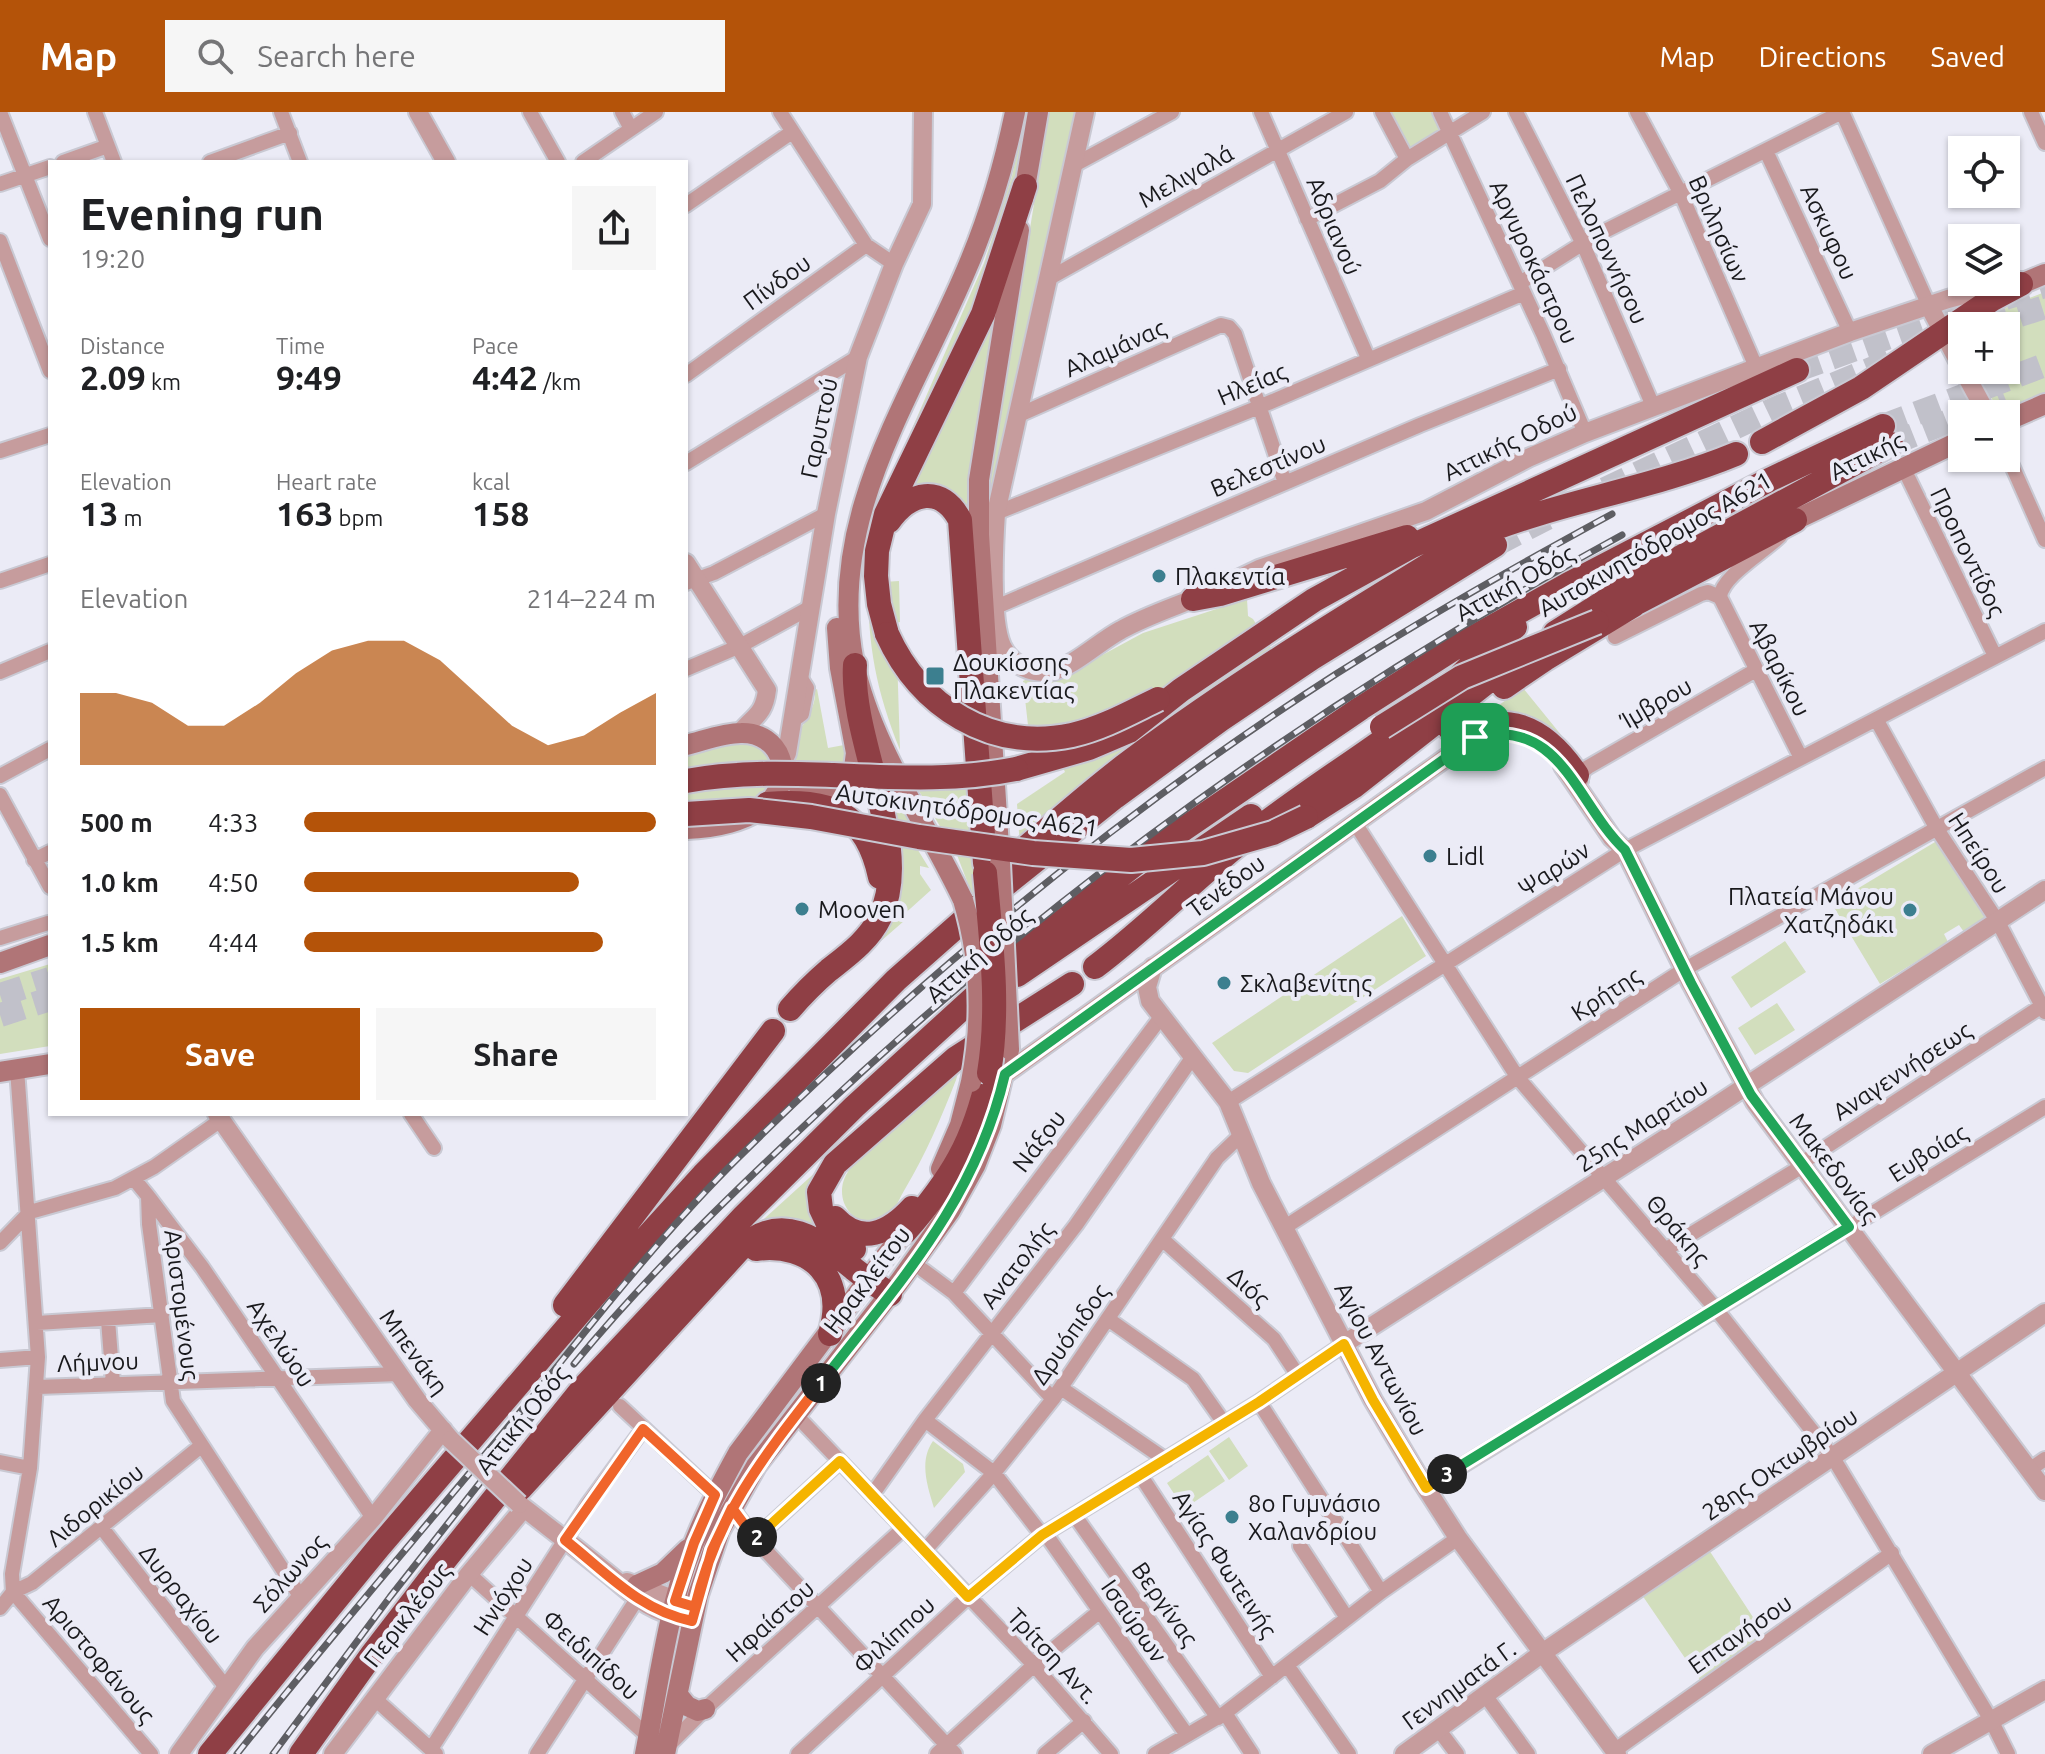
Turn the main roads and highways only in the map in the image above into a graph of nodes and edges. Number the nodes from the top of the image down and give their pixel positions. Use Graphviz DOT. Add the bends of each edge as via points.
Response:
graph roads {
  1 [pos="1015,112"];
  2 [pos="1038,112"];
  3 [pos="1025,186"];
  4 [pos="2045,274"];
  5 [pos="2021,284"];
  6 [pos="1797,370"];
  7 [pos="2045,404"];
  8 [pos="2020,415"];
  9 [pos="1887,435"];
  10 [pos="1762,442"];
  11 [pos="1948,446"];
  12 [pos="1736,454"];
  13 [pos="1795,520"];
  14 [pos="1478,534"];
  15 [pos="880,537"];
  16 [pos="852,550"];
  17 [pos="1567,585"];
  18 [pos="1193,599"];
  19 [pos="1634,605"];
  20 [pos="855,665"];
  21 [pos="1167,701"];
  22 [pos="1450,729"];
  23 [pos="688,745"];
  24 [pos="783,767"];
  25 [pos="1577,775"];
  26 [pos="688,781"];
  27 [pos="767,804"];
  28 [pos="691,823"];
  29 [pos="1309,823"];
  30 [pos="993,868"];
  31 [pos="884,907"];
  32 [pos="48,946"];
  33 [pos="0,963"];
  34 [pos="1095,967"];
  35 [pos="1072,984"];
  36 [pos="790,1009"];
  37 [pos="947,1019"];
  38 [pos="773,1031"];
  39 [pos="48,1064"];
  40 [pos="6,1069"];
  41 [pos="988,1076"];
  42 [pos="830,1170"];
  43 [pos="933,1186"];
  44 [pos="905,1232"];
  45 [pos="732,1259"];
  46 [pos="884,1281"];
  47 [pos="830,1334"];
  48 [pos="415,1505"];
  49 [pos="694,1543"];
  50 [pos="440,1566"];
  51 [pos="637,1592"];
  52 [pos="678,1695"];
  53 [pos="705,1709"];
  54 [pos="656,1748"];
  55 [pos="210,1754"];
  56 [pos="301,1754"];
  1 -- 16 [label="main road" via="972,254 870,483"];
  2 -- 3 [label="main road"];
  3 -- 15 [label="highway" via="983,314 886,514"];
  3 -- 30 [label="main road" via="979,480"];
  4 -- 5 [label="main road, Αττικής Οδού"];
  5 -- 10 [label="highway" via="1861,388"];
  6 -- 14 [label="highway"];
  7 -- 8 [label="main road"];
  9 -- 17 [label="highway, Αττική Οδός" via="1769,480"];
  9 -- 29 [label="highway, Αυτοκινητόδρομος Α621" via="1577,618 1498,672"];
  11 -- 13 [label="main road, Αττικής"];
  12 -- 14 [label="highway"];
  13 -- 19 [label="highway"];
  14 -- 18 [label="highway"];
  14 -- 21 [label="highway" via="1320,613"];
  14 -- 48 [label="highway, Αττική Οδός" via="1115,797 896,980 703,1175"];
  15 -- 21 [label="highway, bridge" via="877,584 887,634 930,696 968,724 1007,737 1061,737"];
  15 -- 30 [label="highway" via="900,507 918,497 945,501 960,520"];
  16 -- 20 [label="main road" via="848,592"];
  16 -- 24 [label="main road" via="841,578 837,631 854,768 844,785 824,794 804,790"];
  17 -- 34 [label="highway" via="1485,651 1419,714 1254,832"];
  17 -- 37 [label="highway, Αττική Οδός" via="1411,676 1166,841"];
  19 -- 22 [label="highway" via="1519,676"];
  19 -- 37 [label="highway, bridge" via="1606,630 1462,677"];
  20 -- 31 [label="highway" via="859,721 890,856"];
  20 -- 41 [label="main road, bridge" via="892,766 963,900 979,993 977,1040"];
  21 -- 26 [label="highway, Αυτοκινητόδρομος Α621, bridge" via="1138,725 1089,748 987,775 748,775"];
  22 -- 25 [label="highway" via="1514,724 1555,745"];
  22 -- 29 [label="highway" via="1341,811"];
  23 -- 24 [label="main road" via="756,734 778,751"];
  24 -- 27 [label="main road" via="778,790"];
  27 -- 28 [label="main road" via="750,815"];
  27 -- 31 [label="highway" via="810,802 848,819 875,855"];
  28 -- 29 [label="highway, Αυτοκινητόδρομος Α621, bridge" via="749,810 1033,853 1131,860 1239,845"];
  30 -- 41 [label="highway, bridge" via="994,1037"];
  30 -- 41 [label="main road, Ηρακλείτου, bridge" via="1009,1049"];
  31 -- 36 [label="highway" via="862,942"];
  32 -- 33 [label="main road"];
  35 -- 42 [label="highway" via="956,1058"];
  37 -- 50 [label="highway, Αττική Οδός" via="744,1216 635,1331"];
  38 -- 48 [label="highway" via="464,1431"];
  39 -- 40 [label="main road"];
  41 -- 43 [label="main road, Ηρακλείτου"];
  41 -- 44 [label="highway" via="958,1163"];
  41 -- 46 [label="main road, Ηρακλείτου" via="988,1135 965,1187 938,1229"];
  42 -- 43 [label="highway" via="826,1189 831,1212 849,1229 869,1235 896,1223"];
  42 -- 46 [label="highway" via="819,1192 825,1218"];
  43 -- 44 [label="main road, Ηρακλείτου"];
  44 -- 46 [label="main road, Ηρακλείτου"];
  45 -- 46 [label="highway" via="757,1238 791,1231 822,1242"];
  45 -- 47 [label="highway" via="776,1247 812,1259 827,1276 832,1292"];
  45 -- 50 [label="highway" via="493,1519"];
  46 -- 47 [label="main road, Ηρακλείτου"];
  46 -- 52 [label="main road, Ηρακλείτου" via="732,1508 712,1550"];
  47 -- 49 [label="main road, Ηρακλείτου" via="738,1453"];
  48 -- 55 [label="highway, Αττική Οδός"];
  49 -- 51 [label="main road"];
  49 -- 54 [label="main road, Ηρακλείτου" via="673,1608"];
  50 -- 56 [label="highway, Αττική Οδός"];
  52 -- 53 [label="main road" via="691,1709"];
  52 -- 54 [label="main road, Ηρακλείτου"];
}
